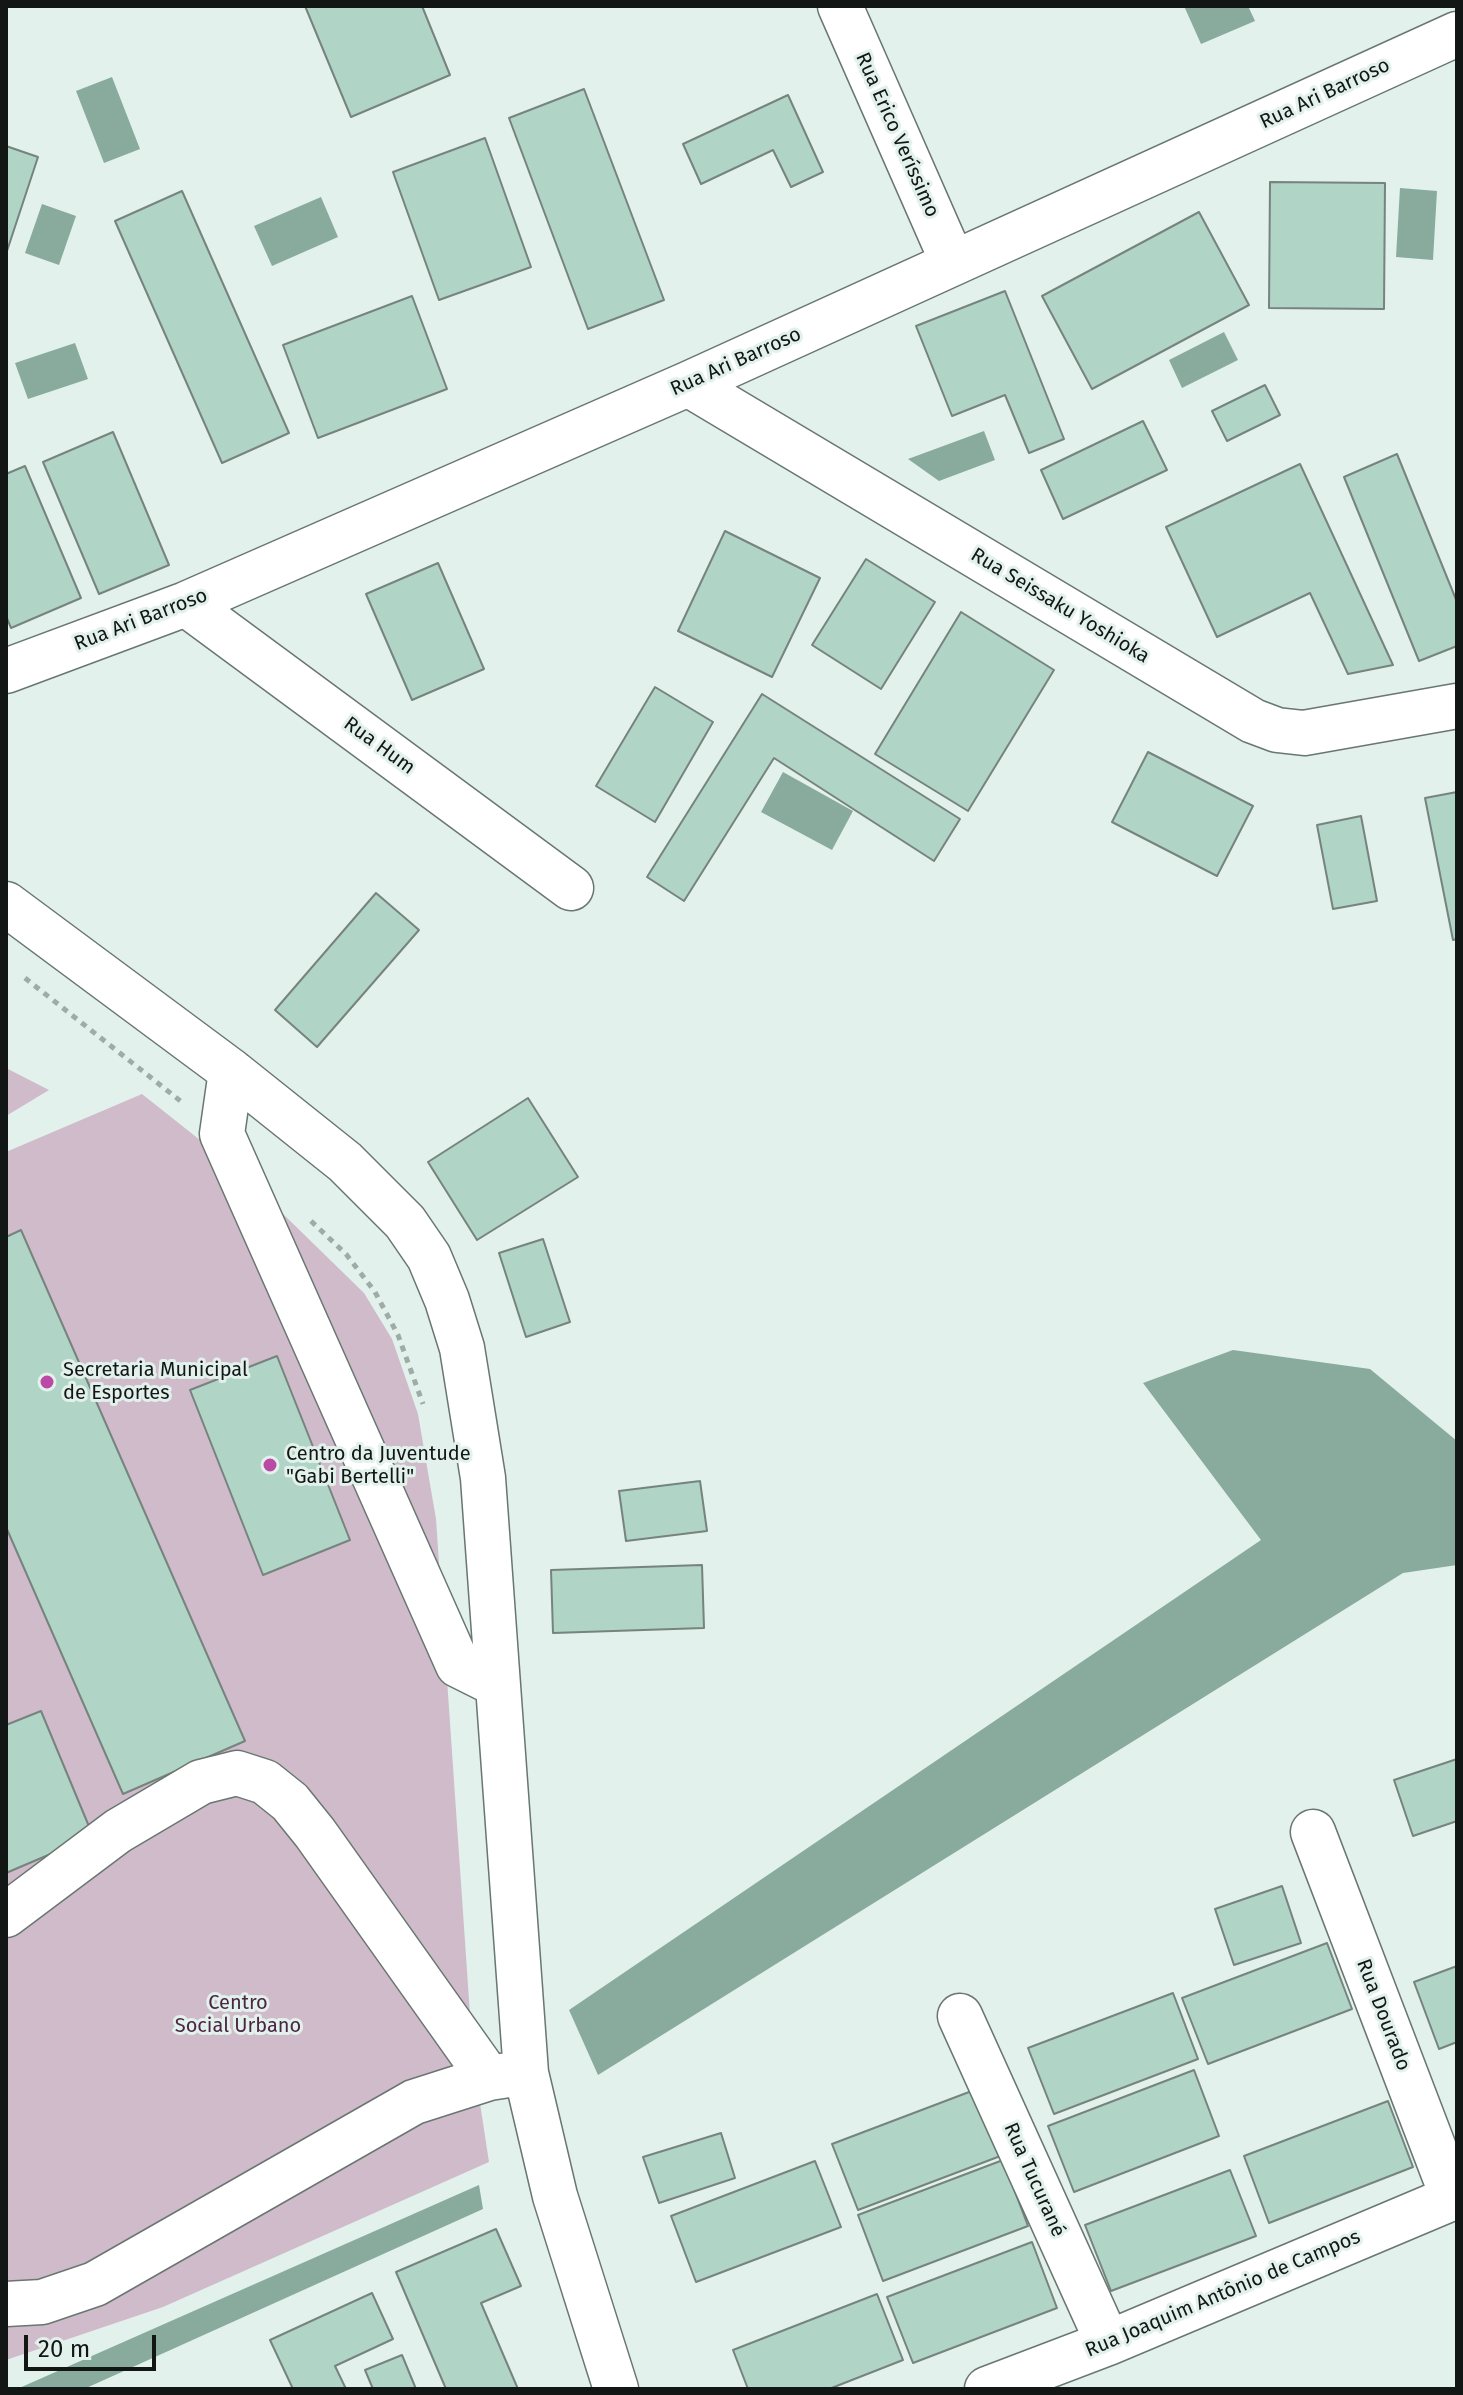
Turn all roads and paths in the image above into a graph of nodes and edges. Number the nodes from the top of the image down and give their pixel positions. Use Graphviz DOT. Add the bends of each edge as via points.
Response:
graph roads {
  1 [pos="840,6"];
  2 [pos="1448,26"];
  3 [pos="953,263"];
  4 [pos="688,384"];
  5 [pos="186,604"];
  6 [pos="6,671"];
  7 [pos="1457,706"];
  8 [pos="571,888"];
  9 [pos="6,904"];
  10 [pos="231,1071"];
  11 [pos="496,1684"];
  12 [pos="1313,1832"];
  13 [pos="6,1915"];
  14 [pos="960,2016"];
  15 [pos="507,2076"];
  16 [pos="1455,2197"];
  17 [pos="6,2304"];
  18 [pos="1108,2343"];
  19 [pos="616,2389"];
  20 [pos="987,2389"];
  1 -- 3 [label="street, Rua Erico Veríssimo"];
  2 -- 3 [label="street, Rua Ari Barroso"];
  3 -- 4 [label="street, Rua Ari Barroso"];
  4 -- 5 [label="street, Rua Ari Barroso"];
  4 -- 7 [label="street, Rua Seissaku Yoshioka" via="1265,726 1304,733"];
  5 -- 6 [label="street, Rua Ari Barroso"];
  5 -- 8 [label="street, Rua Hum"];
  9 -- 10 [label="street"];
  10 -- 11 [label="street" via="222,1134 458,1665"];
  10 -- 11 [label="street" via="345,1162 405,1222 429,1257 462,1348 473,1410 489,1538"];
  11 -- 15 [label="street"];
  12 -- 16 [label="street, Rua Dourado"];
  13 -- 15 [label="street" via="118,1831 201,1782 237,1773 265,1782 290,1802"];
  14 -- 18 [label="street, Rua Tucurané"];
  15 -- 17 [label="street" via="414,2102 95,2284 42,2302"];
  15 -- 19 [label="street" via="555,2196"];
  16 -- 18 [label="street, Rua Joaquim Antônio de Campos"];
  18 -- 20 [label="street, Rua Joaquim Antônio de Campos"];
}
